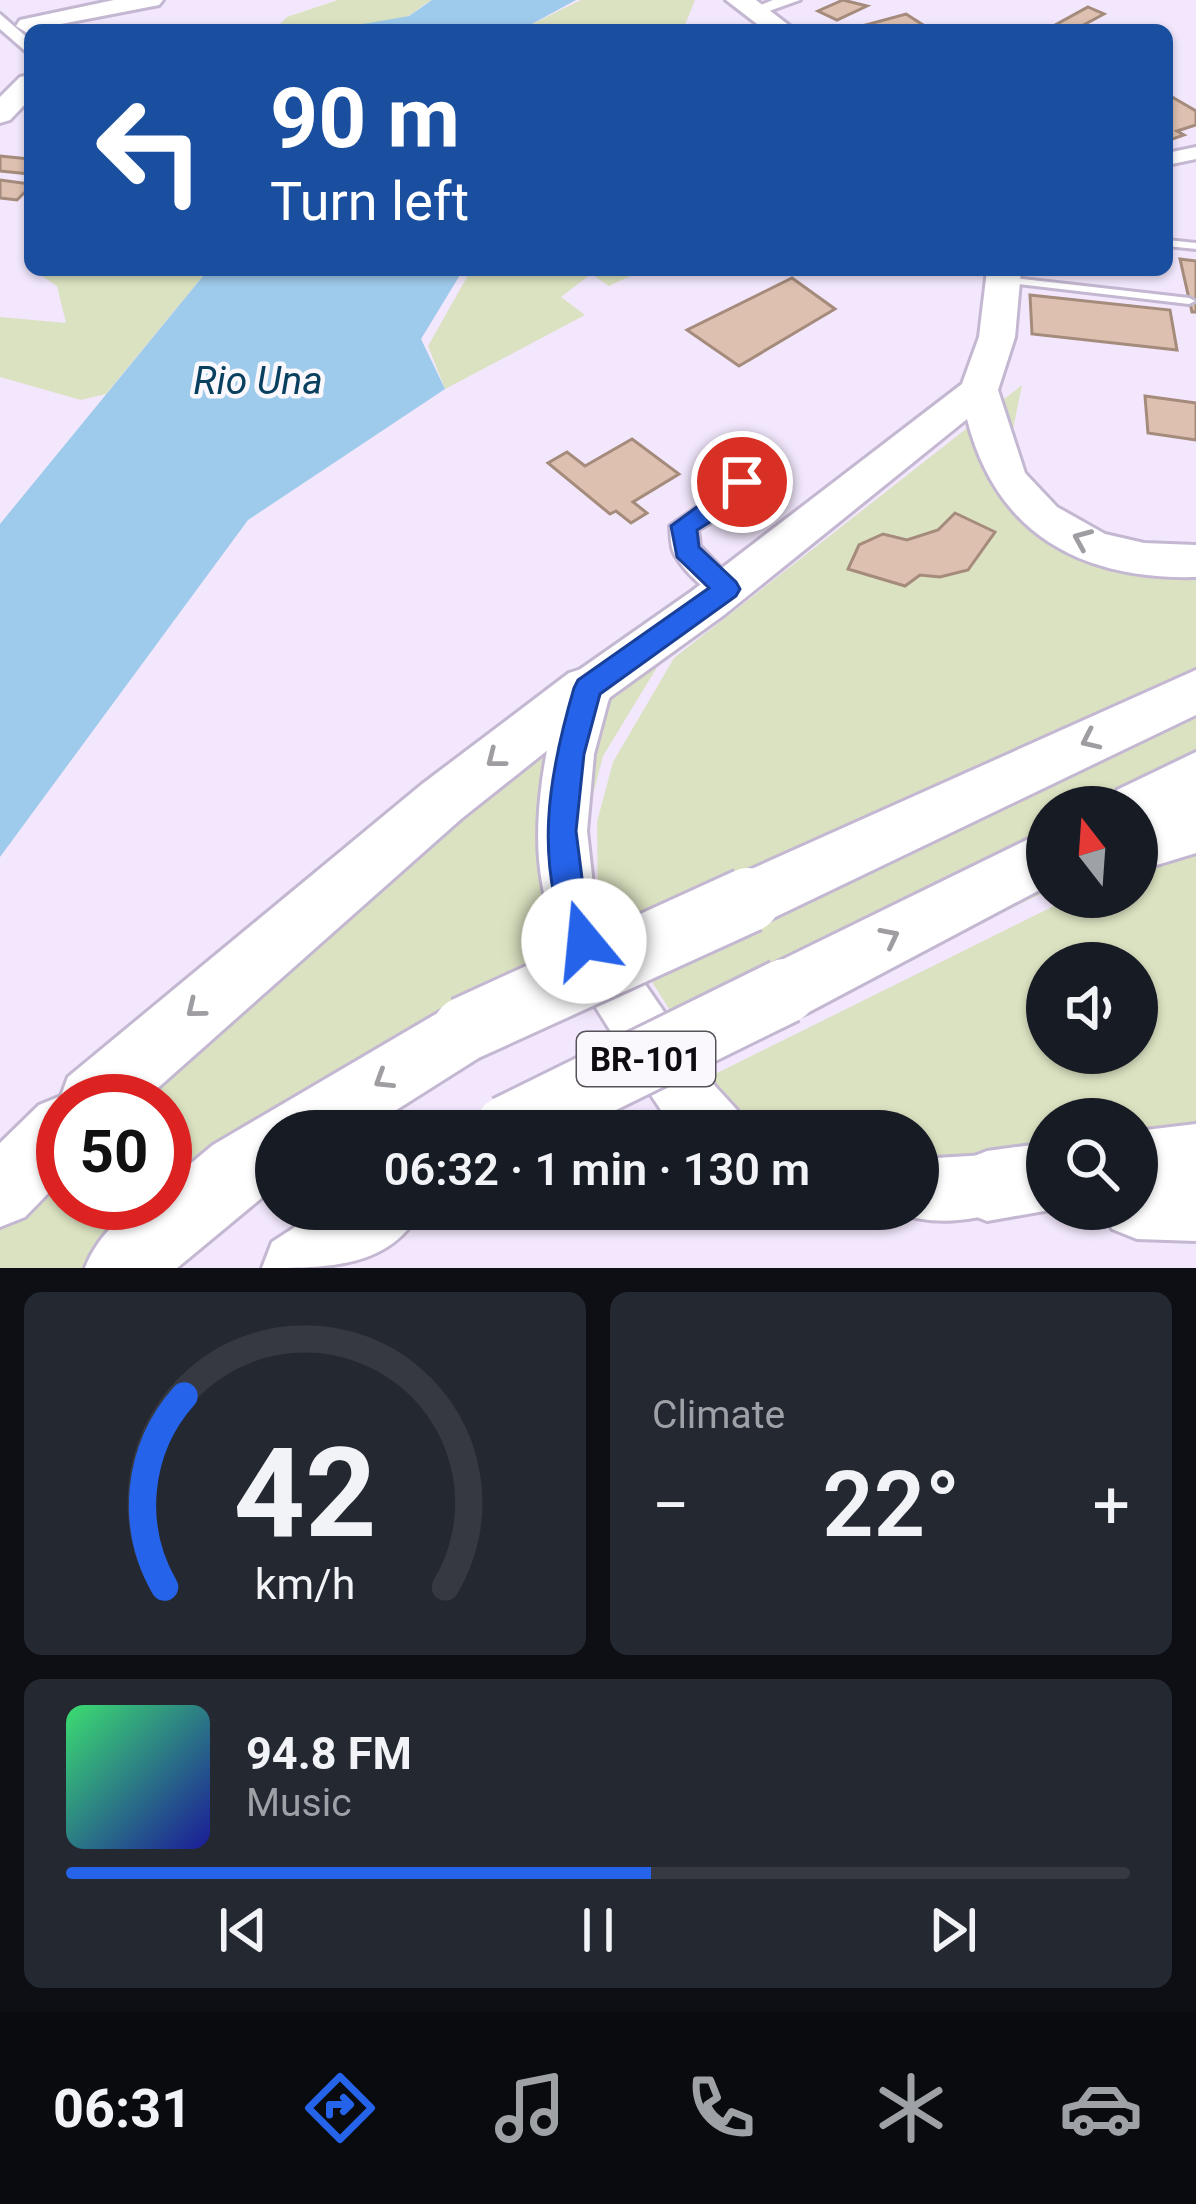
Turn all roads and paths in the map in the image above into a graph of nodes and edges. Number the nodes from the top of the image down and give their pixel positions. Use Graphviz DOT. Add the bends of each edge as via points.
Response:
graph roads {
  1 [pos="150,0"];
  2 [pos="791,0"];
  3 [pos="101,4"];
  4 [pos="747,5"];
  5 [pos="44,24"];
  6 [pos="774,24"];
  7 [pos="24,89"];
  8 [pos="0,114"];
  9 [pos="1005,276"];
  10 [pos="1012,276"];
  11 [pos="1189,301"];
  12 [pos="979,390"];
  13 [pos="731,455"];
  14 [pos="1196,561"];
  15 [pos="726,589"];
  16 [pos="588,688"];
  17 [pos="1196,691"];
  18 [pos="1196,776"];
  19 [pos="1158,797"];
  20 [pos="1196,828"];
  21 [pos="1158,839"];
  22 [pos="1026,872"];
  23 [pos="124,1074"];
  24 [pos="336,1110"];
  25 [pos="544,1110"];
  26 [pos="697,1110"];
  27 [pos="36,1156"];
  28 [pos="1196,1159"];
  29 [pos="255,1160"];
  30 [pos="1158,1164"];
  31 [pos="1026,1186"];
  32 [pos="939,1189"];
  33 [pos="0,1192"];
  34 [pos="1158,1205"];
  35 [pos="1196,1206"];
  36 [pos="355,1230"];
  37 [pos="121,1268"];
  38 [pos="298,1268"];
  1 -- 3 [label="main road"];
  2 -- 4 [label="street"];
  3 -- 5 [label="main road"];
  4 -- 6 [label="main road"];
  7 -- 8 [label="main road"];
  9 -- 12 [label="main road"];
  10 -- 11 [label="lane"];
  14 -- 12 [label="main road, one-way" via="1104,548 1021,500"];
  12 -- 15 [label="main road"];
  13 -- 15 [label="street" via="742,482 735,495 684,526 686,550"];
  15 -- 16 [label="main road"];
  16 -- 23 [label="highway, one-way" via="441,802"];
  16 -- 26 [label="main road" via="560,831 567,886 584,941"];
  17 -- 24 [label="highway, BR-101, one-way, bridge" via="465,1029"];
  18 -- 19 [label="highway"];
  20 -- 21 [label="highway"];
  25 -- 22 [label="highway, BR-101, one-way, bridge"];
  27 -- 33 [label="highway"];
  28 -- 30 [label="highway"];
  29 -- 37 [label="highway"];
  31 -- 32 [label="main road"];
  34 -- 35 [label="highway"];
  36 -- 38 [label="highway"];
}
